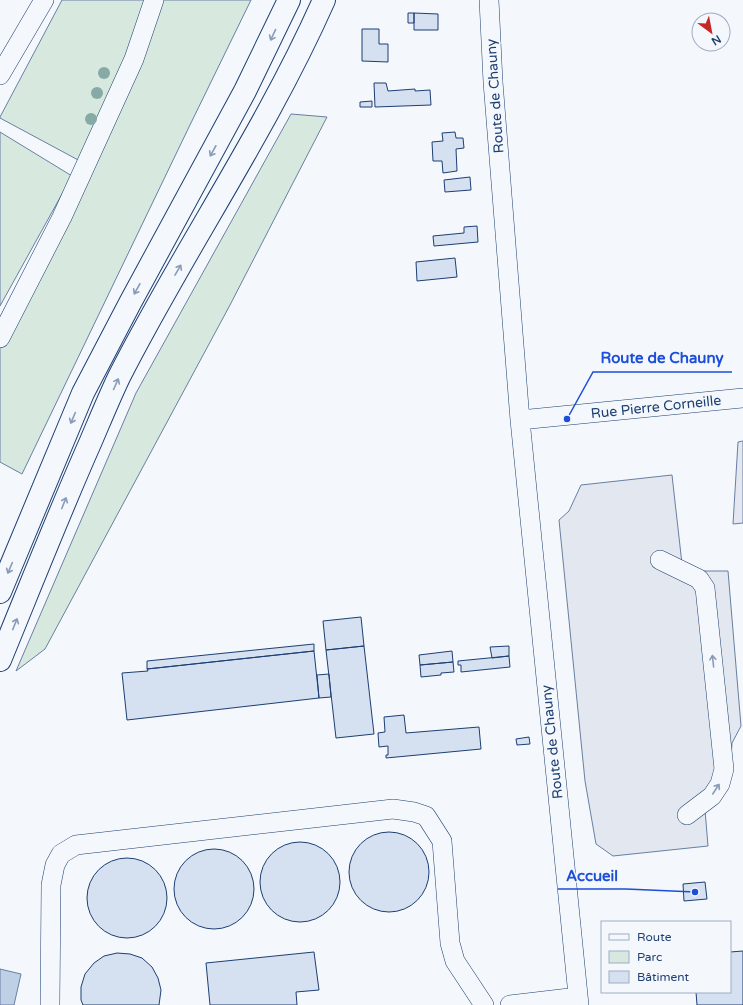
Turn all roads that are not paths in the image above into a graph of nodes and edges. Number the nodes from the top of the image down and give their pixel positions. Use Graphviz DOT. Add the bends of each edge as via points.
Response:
graph roads {
  1 [pos="44,0"];
  2 [pos="154,0"];
  3 [pos="289,0"];
  4 [pos="324,0"];
  5 [pos="490,0"];
  6 [pos="0,76"];
  7 [pos="0,338"];
  8 [pos="743,398"];
  9 [pos="520,420"];
  10 [pos="660,560"];
  11 [pos="0,592"];
  12 [pos="0,660"];
  13 [pos="687,815"];
  14 [pos="578,1001"];
  15 [pos="50,1005"];
  16 [pos="484,1005"];
  17 [pos="510,1005"];
  1 -- 6 [label="street"];
  2 -- 7 [label="street" via="134,59 62,217"];
  3 -- 11 [label="highway, one-way" via="242,97 83,393"];
  12 -- 4 [label="highway, one-way" via="118,378 274,102"];
  5 -- 9 [label="street, Route de Chauny" via="493,82"];
  8 -- 9 [label="street, Rue Pierre Corneille"];
  9 -- 14 [label="street, Route de Chauny"];
  13 -- 10 [label="street, one-way" via="712,796 720,784 724,769 705,588 699,579"];
  14 -- 17 [label="street"];
  15 -- 16 [label="street" via="51,885 55,865 61,854 76,845 393,809 426,816 442,841 450,943 455,961"];
}
